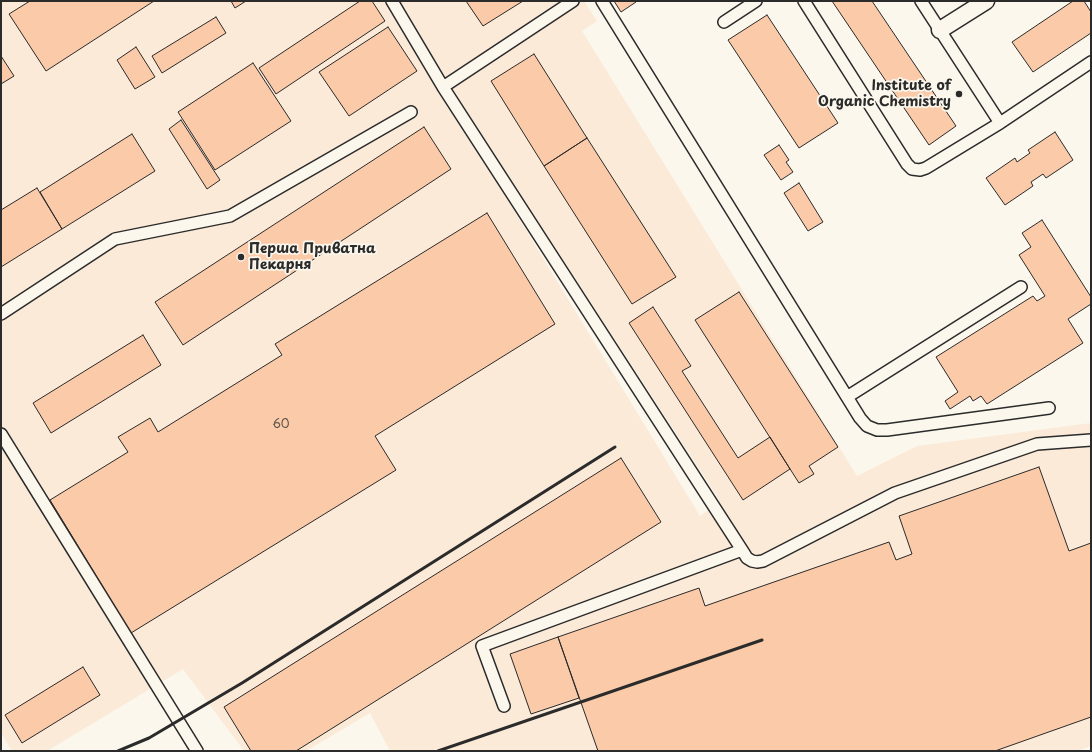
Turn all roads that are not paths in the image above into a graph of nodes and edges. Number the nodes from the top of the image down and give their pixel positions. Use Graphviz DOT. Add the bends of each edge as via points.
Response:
graph roads {
  1 [pos="392,1"];
  2 [pos="573,1"];
  3 [pos="602,1"];
  4 [pos="756,1"];
  5 [pos="804,1"];
  6 [pos="921,1"];
  7 [pos="986,1"];
  8 [pos="724,22"];
  9 [pos="940,30"];
  10 [pos="1091,62"];
  11 [pos="443,87"];
  12 [pos="411,112"];
  13 [pos="1000,123"];
  14 [pos="1021,287"];
  15 [pos="1,314"];
  16 [pos="847,397"];
  17 [pos="1049,408"];
  18 [pos="1,434"];
  19 [pos="1091,440"];
  20 [pos="742,550"];
  21 [pos="504,706"];
  22 [pos="196,751"];
  1 -- 11 [label="lane"];
  2 -- 11 [label="lane"];
  3 -- 16 [label="lane"];
  4 -- 8 [label="lane"];
  5 -- 13 [label="lane" via="912,169 926,168"];
  6 -- 9 [label="lane"];
  7 -- 9 [label="street"];
  9 -- 13 [label="lane"];
  10 -- 13 [label="lane"];
  11 -- 20 [label="lane"];
  12 -- 15 [label="lane" via="230,216 115,239"];
  14 -- 16 [label="lane"];
  16 -- 17 [label="lane" via="867,426 877,430"];
  18 -- 22 [label="lane"];
  19 -- 20 [label="lane" via="1037,444 895,493 763,561 752,561"];
  20 -- 21 [label="lane" via="482,646"];
}
